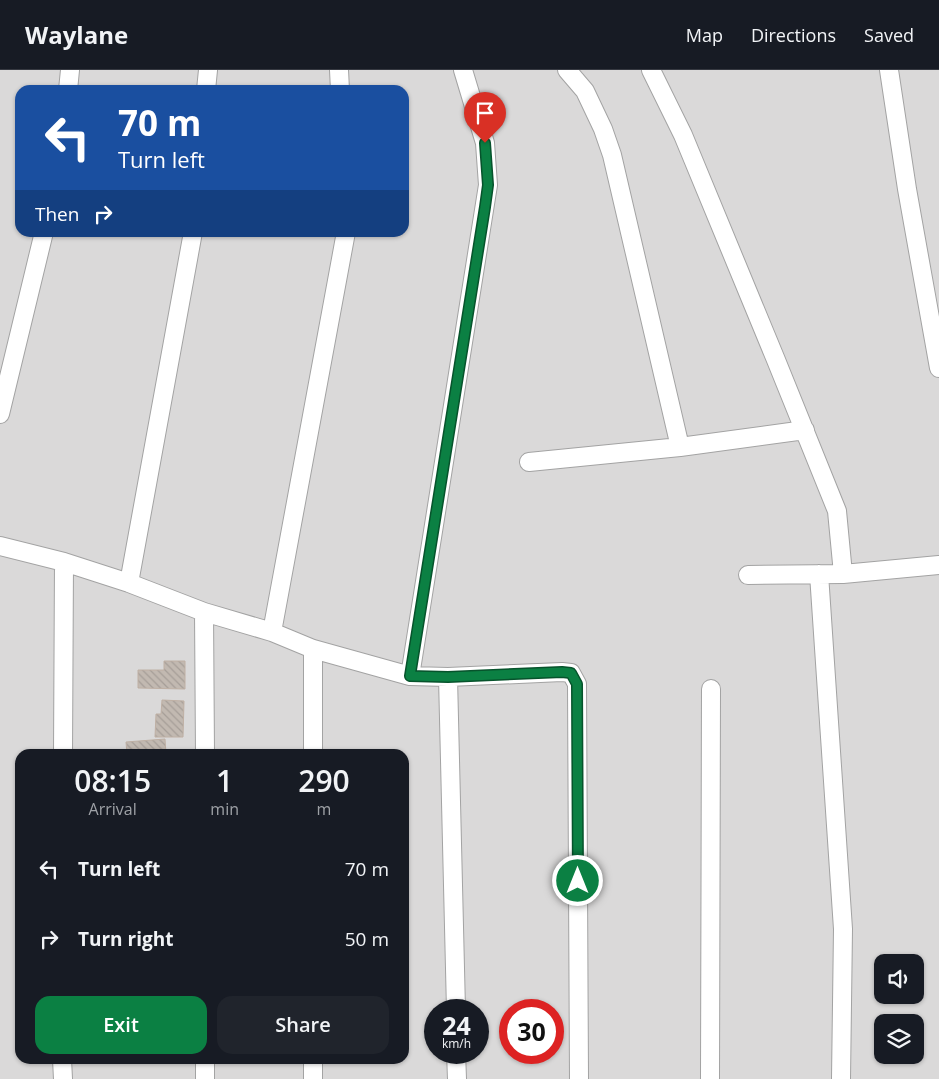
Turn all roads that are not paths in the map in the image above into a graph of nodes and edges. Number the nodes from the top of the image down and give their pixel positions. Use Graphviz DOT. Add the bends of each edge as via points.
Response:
graph roads {
  1 [pos="70,70"];
  2 [pos="208,70"];
  3 [pos="339,70"];
  4 [pos="463,70"];
  5 [pos="567,70"];
  6 [pos="651,70"];
  7 [pos="889,70"];
  8 [pos="68,85"];
  9 [pos="206,85"];
  10 [pos="340,85"];
  11 [pos="43,237"];
  12 [pos="192,237"];
  13 [pos="345,237"];
  14 [pos="939,368"];
  15 [pos="0,414"];
  16 [pos="804,430"];
  17 [pos="680,447"];
  18 [pos="529,462"];
  19 [pos="0,546"];
  20 [pos="64,562"];
  21 [pos="939,565"];
  22 [pos="819,574"];
  23 [pos="843,574"];
  24 [pos="748,576"];
  25 [pos="129,583"];
  26 [pos="204,612"];
  27 [pos="272,632"];
  28 [pos="313,649"];
  29 [pos="410,676"];
  30 [pos="448,677"];
  31 [pos="711,690"];
  32 [pos="63,749"];
  33 [pos="204,749"];
  34 [pos="313,749"];
  35 [pos="456,999"];
  36 [pos="62,1064"];
  37 [pos="205,1064"];
  38 [pos="313,1064"];
  39 [pos="456,1064"];
  40 [pos="63,1079"];
  41 [pos="205,1079"];
  42 [pos="313,1079"];
  43 [pos="457,1079"];
  44 [pos="579,1079"];
  45 [pos="710,1079"];
  46 [pos="841,1079"];
  1 -- 8 [label="street"];
  2 -- 9 [label="street"];
  3 -- 10 [label="street"];
  4 -- 29 [label="street" via="485,143 488,185"];
  5 -- 17 [label="street" via="585,91 612,155"];
  6 -- 16 [label="street" via="683,135"];
  7 -- 14 [label="street"];
  11 -- 15 [label="street"];
  12 -- 25 [label="street"];
  13 -- 27 [label="street"];
  16 -- 17 [label="street"];
  16 -- 23 [label="street" via="837,511"];
  17 -- 18 [label="street"];
  19 -- 20 [label="street"];
  20 -- 25 [label="street"];
  20 -- 32 [label="street"];
  21 -- 23 [label="street"];
  22 -- 23 [label="street"];
  22 -- 24 [label="street"];
  22 -- 46 [label="street" via="843,929"];
  25 -- 26 [label="street"];
  26 -- 27 [label="street"];
  26 -- 33 [label="street"];
  27 -- 28 [label="street"];
  28 -- 29 [label="street"];
  28 -- 34 [label="street"];
  29 -- 30 [label="street"];
  30 -- 35 [label="street"];
  30 -- 44 [label="street" via="562,672 571,673 577,684"];
  31 -- 45 [label="street"];
  36 -- 40 [label="street"];
  37 -- 41 [label="street"];
  38 -- 42 [label="street"];
  39 -- 43 [label="street"];
}
